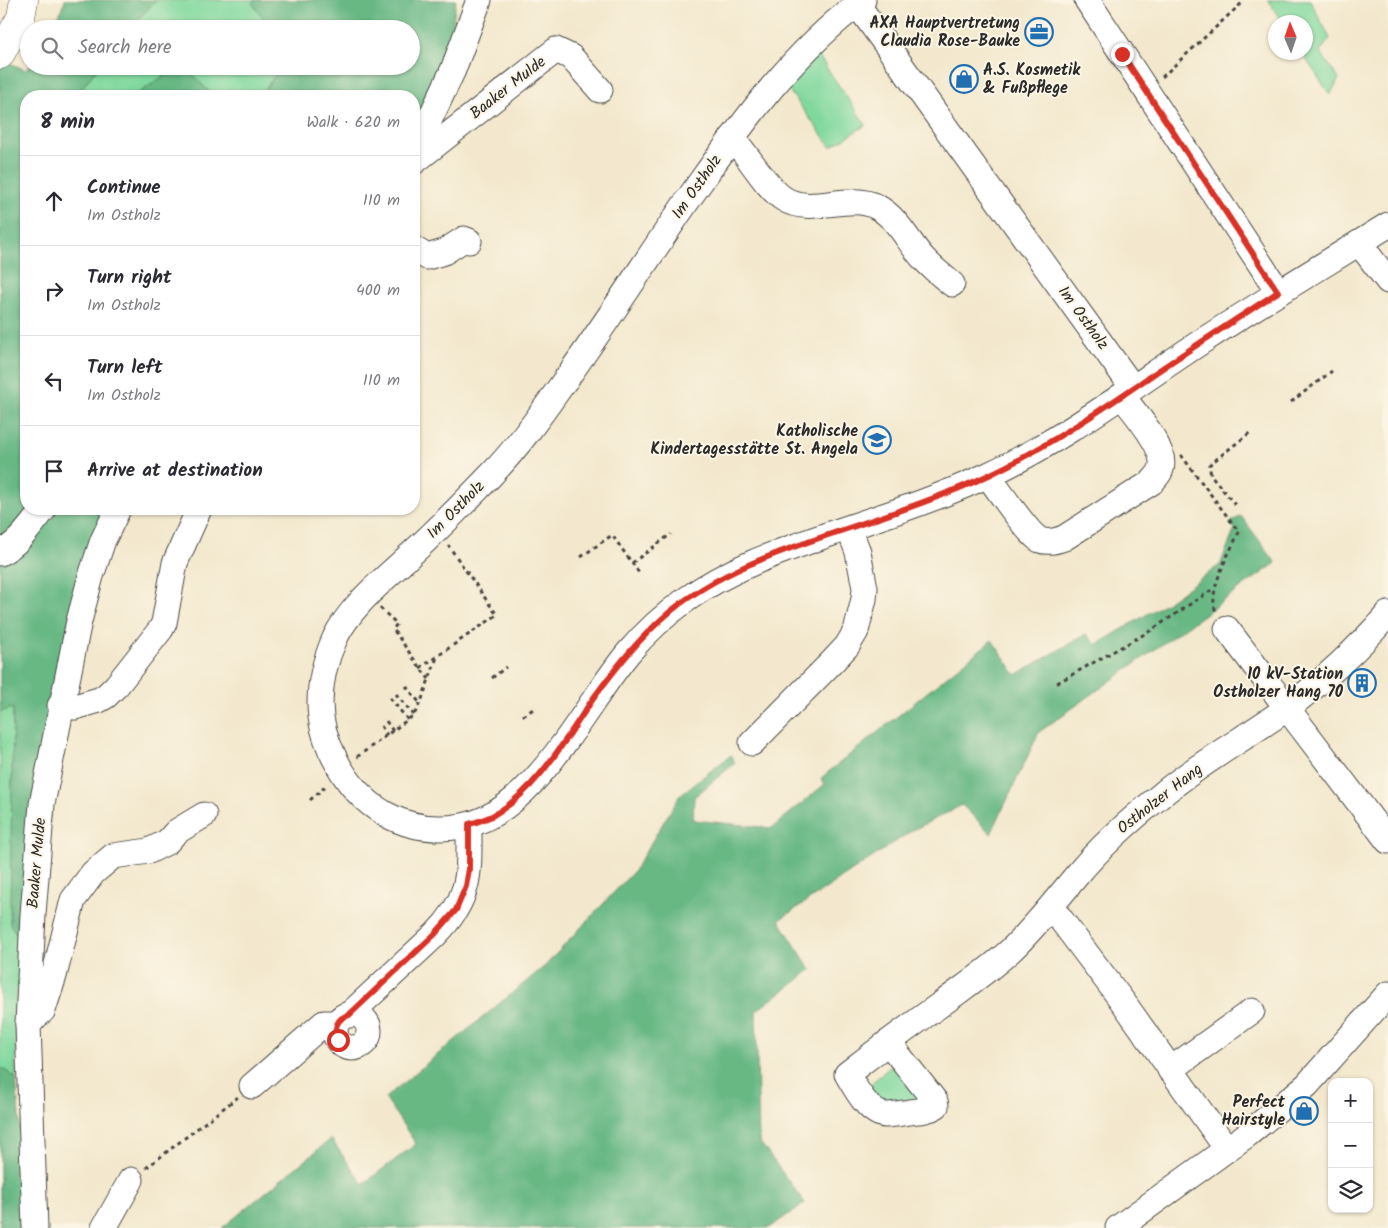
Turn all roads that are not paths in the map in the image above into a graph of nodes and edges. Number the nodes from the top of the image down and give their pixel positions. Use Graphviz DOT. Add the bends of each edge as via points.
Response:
graph roads {
  1 [pos="24,0"];
  2 [pos="43,0"];
  3 [pos="479,0"];
  4 [pos="1087,0"];
  5 [pos="860,2"];
  6 [pos="35,20"];
  7 [pos="20,48"];
  8 [pos="0,55"];
  9 [pos="0,70"];
  10 [pos="600,90"];
  11 [pos="732,138"];
  12 [pos="420,140"];
  13 [pos="420,157"];
  14 [pos="1388,225"];
  15 [pos="469,241"];
  16 [pos="1359,243"];
  17 [pos="420,252"];
  18 [pos="1388,281"];
  19 [pos="952,284"];
  20 [pos="1278,292"];
  21 [pos="1128,392"];
  22 [pos="988,476"];
  23 [pos="39,515"];
  24 [pos="115,515"];
  25 [pos="196,515"];
  26 [pos="849,528"];
  27 [pos="0,553"];
  28 [pos="1388,614"];
  29 [pos="1227,629"];
  30 [pos="60,706"];
  31 [pos="1287,708"];
  32 [pos="752,743"];
  33 [pos="204,815"];
  34 [pos="469,824"];
  35 [pos="1388,841"];
  36 [pos="1049,910"];
  37 [pos="1388,994"];
  38 [pos="1252,1011"];
  39 [pos="28,1024"];
  40 [pos="888,1042"];
  41 [pos="1170,1070"];
  42 [pos="252,1086"];
  43 [pos="1227,1149"];
  44 [pos="137,1176"];
  45 [pos="35,1228"];
  46 [pos="104,1228"];
  47 [pos="1118,1228"];
  1 -- 8 [label="main road" via="21,17"];
  2 -- 6 [label="main road"];
  3 -- 12 [label="street" via="453,70"];
  4 -- 20 [label="street"];
  5 -- 11 [label="street, Im Ostholz" via="798,58"];
  5 -- 21 [label="street, Im Ostholz"];
  7 -- 9 [label="main road"];
  10 -- 13 [label="street, Baaker Mulde" via="571,57 556,50"];
  11 -- 19 [label="street, Im Ostholz" via="783,198 807,205 849,202 877,207 890,216 923,259"];
  11 -- 34 [label="street, Im Ostholz" via="530,430 438,530 367,596 340,628 324,667 320,703 322,725 339,768 356,791 393,819 419,826"];
  14 -- 16 [label="street, Im Ostholz"];
  15 -- 17 [label="street" via="461,240 444,252 427,256"];
  16 -- 18 [label="street"];
  16 -- 20 [label="street, Im Ostholz"];
  20 -- 21 [label="street, Im Ostholz"];
  21 -- 22 [label="street, Im Ostholz"];
  21 -- 22 [label="street, Im Ostholz" via="1157,444 1162,459 1161,470 1152,482 1064,538 1045,542 1033,536"];
  22 -- 26 [label="street, Im Ostholz"];
  23 -- 27 [label="street" via="22,536"];
  24 -- 30 [label="street, Baaker Mulde" via="91,576"];
  25 -- 30 [label="street" via="175,564 161,629 106,696 75,707"];
  26 -- 32 [label="street" via="858,552 865,588 856,630 847,646"];
  26 -- 34 [label="street, Im Ostholz" via="749,564 707,586 672,610 631,650 525,790 490,817"];
  28 -- 31 [label="street, Ostholzer Hang"];
  29 -- 31 [label="street"];
  30 -- 39 [label="street, Baaker Mulde" via="42,804"];
  31 -- 35 [label="street"];
  31 -- 36 [label="street, Ostholzer Hang" via="1207,762 1136,816 1077,874"];
  33 -- 39 [label="street" via="176,832 168,842 149,852 114,856 93,874 73,900 43,1010"];
  34 -- 42 [label="street" via="469,869 456,910 435,934 343,1019 324,1022"];
  36 -- 40 [label="street, Ostholzer Hang" via="1010,950"];
  36 -- 41 [label="street" via="1059,917"];
  37 -- 43 [label="street" via="1307,1085"];
  38 -- 41 [label="street"];
  39 -- 45 [label="street, Baaker Mulde"];
  40 -- 40 [label="street, Ostholzer Hang" via="847,1074 861,1097 878,1113 886,1115 936,1106 936,1101"];
  41 -- 43 [label="street"];
  43 -- 47 [label="street"];
  44 -- 46 [label="street"];
}
